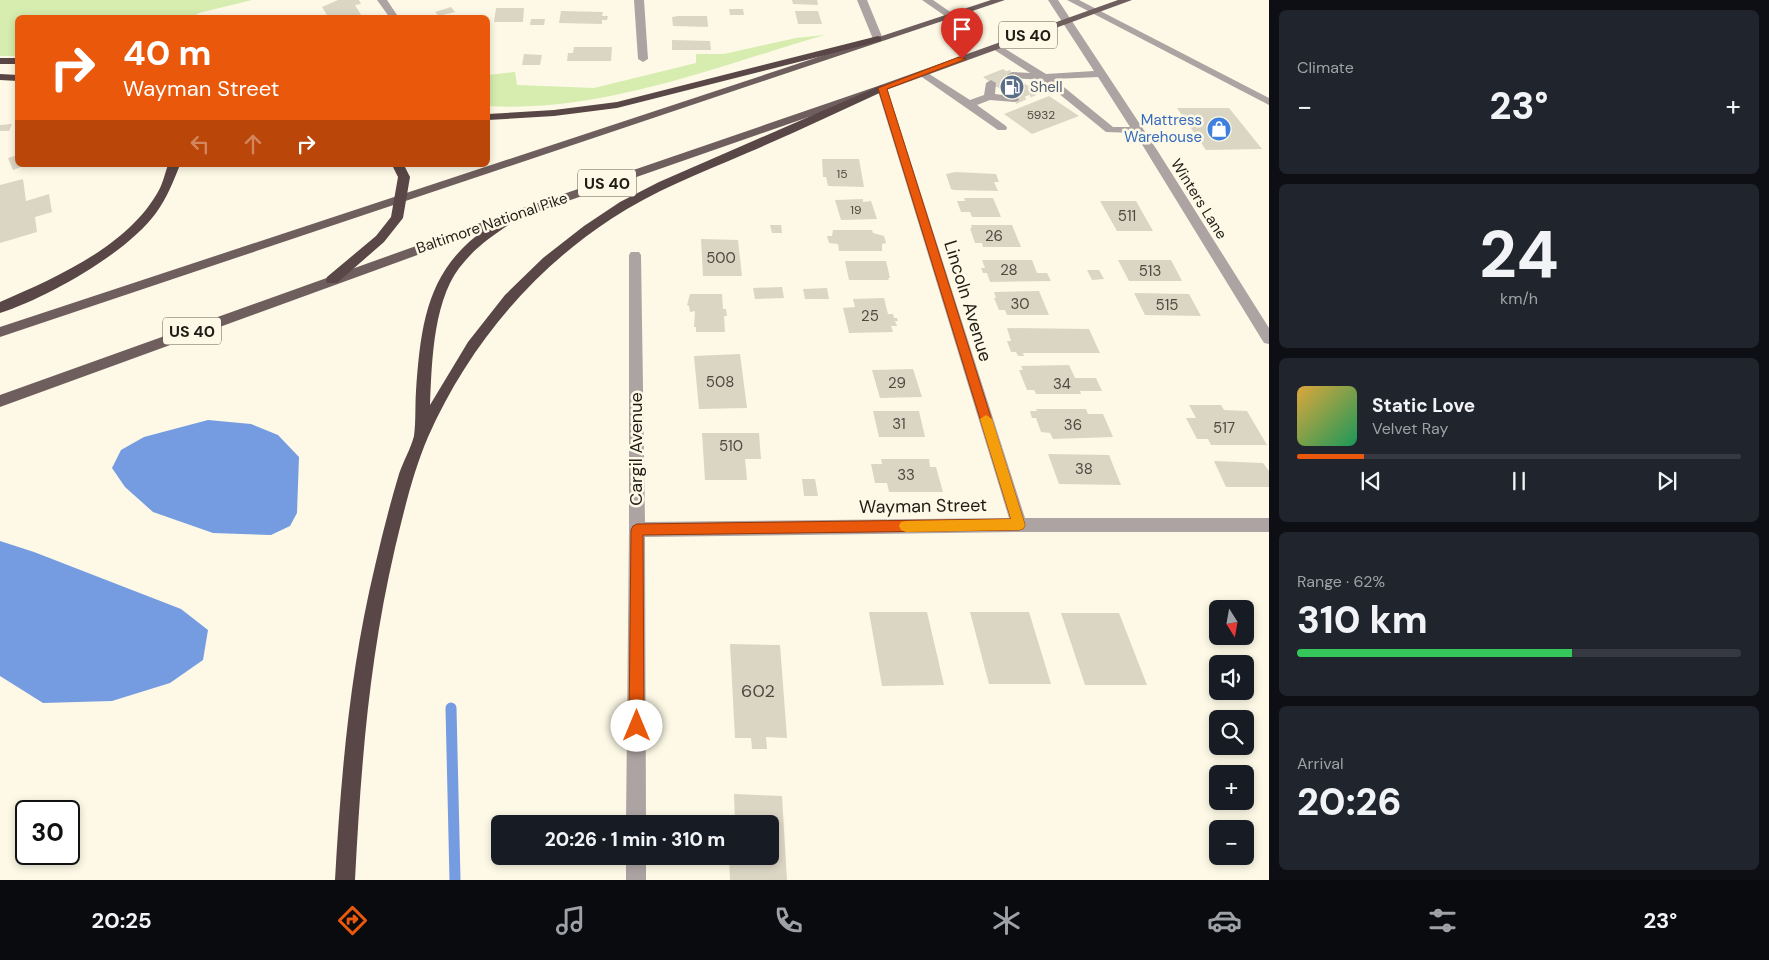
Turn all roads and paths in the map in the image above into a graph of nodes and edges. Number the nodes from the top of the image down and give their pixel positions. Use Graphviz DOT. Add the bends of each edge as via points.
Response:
graph roads {
  1 [pos="382,0"];
  2 [pos="639,0"];
  3 [pos="862,0"];
  4 [pos="927,0"];
  5 [pos="1000,0"];
  6 [pos="1053,0"];
  7 [pos="1072,0"];
  8 [pos="1127,0"];
  9 [pos="1094,12"];
  10 [pos="393,15"];
  11 [pos="950,16"];
  12 [pos="1066,21"];
  13 [pos="878,39"];
  14 [pos="996,47"];
  15 [pos="644,59"];
  16 [pos="0,61"];
  17 [pos="15,61"];
  18 [pos="924,73"];
  19 [pos="1100,74"];
  20 [pos="1012,75"];
  21 [pos="1043,76"];
  22 [pos="0,77"];
  23 [pos="15,78"];
  24 [pos="991,83"];
  25 [pos="1023,83"];
  26 [pos="882,88"];
  27 [pos="1034,90"];
  28 [pos="1002,91"];
  29 [pos="989,97"];
  30 [pos="1014,99"];
  31 [pos="1269,102"];
  32 [pos="969,104"];
  33 [pos="490,117"];
  34 [pos="1002,128"];
  35 [pos="1138,130"];
  36 [pos="173,167"];
  37 [pos="399,167"];
  38 [pos="402,198"];
  39 [pos="515,215"];
  40 [pos="635,255"];
  41 [pos="332,280"];
  42 [pos="0,308"];
  43 [pos="0,332"];
  44 [pos="1269,339"];
  45 [pos="0,401"];
  46 [pos="421,436"];
  47 [pos="1019,525"];
  48 [pos="1269,525"];
  49 [pos="637,530"];
  50 [pos="636,815"];
  51 [pos="636,865"];
  52 [pos="345,880"];
  53 [pos="636,880"];
  1 -- 10 [label="street"];
  2 -- 15 [label="street"];
  3 -- 13 [label="street"];
  4 -- 11 [label="street"];
  5 -- 11 [label="main road, US 40"];
  6 -- 12 [label="street, Winters Lane"];
  7 -- 9 [label="street"];
  8 -- 9 [label="main road, Baltimore National Pike / US 40"];
  9 -- 12 [label="main road, Baltimore National Pike / US 40"];
  9 -- 31 [label="street"];
  11 -- 13 [label="main road, US 40"];
  12 -- 14 [label="main road, Baltimore National Pike / US 40"];
  12 -- 19 [label="street, Winters Lane"];
  13 -- 33 [label="highway" via="617,105"];
  13 -- 38 [label="main road, US 40"];
  14 -- 18 [label="main road, Baltimore National Pike / US 40"];
  14 -- 21 [label="street"];
  16 -- 17 [label="highway"];
  18 -- 26 [label="main road, Baltimore National Pike / US 40"];
  18 -- 32 [label="street"];
  19 -- 21 [label="street"];
  19 -- 35 [label="street, Winters Lane"];
  20 -- 21 [label="street"];
  21 -- 25 [label="street"];
  21 -- 27 [label="street"];
  21 -- 35 [label="street" via="1110,130"];
  22 -- 23 [label="highway"];
  24 -- 29 [label="street"];
  26 -- 39 [label="main road, Baltimore National Pike / US 40"];
  26 -- 46 [label="highway" via="677,178 589,228 510,297 478,340"];
  26 -- 47 [label="street, Lincoln Avenue"];
  28 -- 29 [label="street"];
  29 -- 30 [label="street"];
  29 -- 32 [label="street"];
  32 -- 34 [label="street"];
  35 -- 44 [label="street, Winters Lane"];
  36 -- 42 [label="highway" via="164,190 147,215 123,240 72,273"];
  37 -- 38 [label="highway" via="404,177"];
  38 -- 41 [label="highway" via="397,218 380,239"];
  38 -- 43 [label="main road, US 40"];
  39 -- 41 [label="main road, Baltimore National Pike / US 40"];
  39 -- 46 [label="highway" via="474,244 454,265 441,286 434,307 425,374"];
  40 -- 49 [label="street, Cargil Avenue"];
  41 -- 45 [label="main road, Baltimore National Pike / US 40"];
  46 -- 52 [label="highway" via="383,564 366,656 351,768"];
  47 -- 48 [label="street, Wayman Street"];
  47 -- 49 [label="street, Wayman Street"];
  49 -- 50 [label="street, Cargil Avenue"];
  51 -- 53 [label="street"];
}
